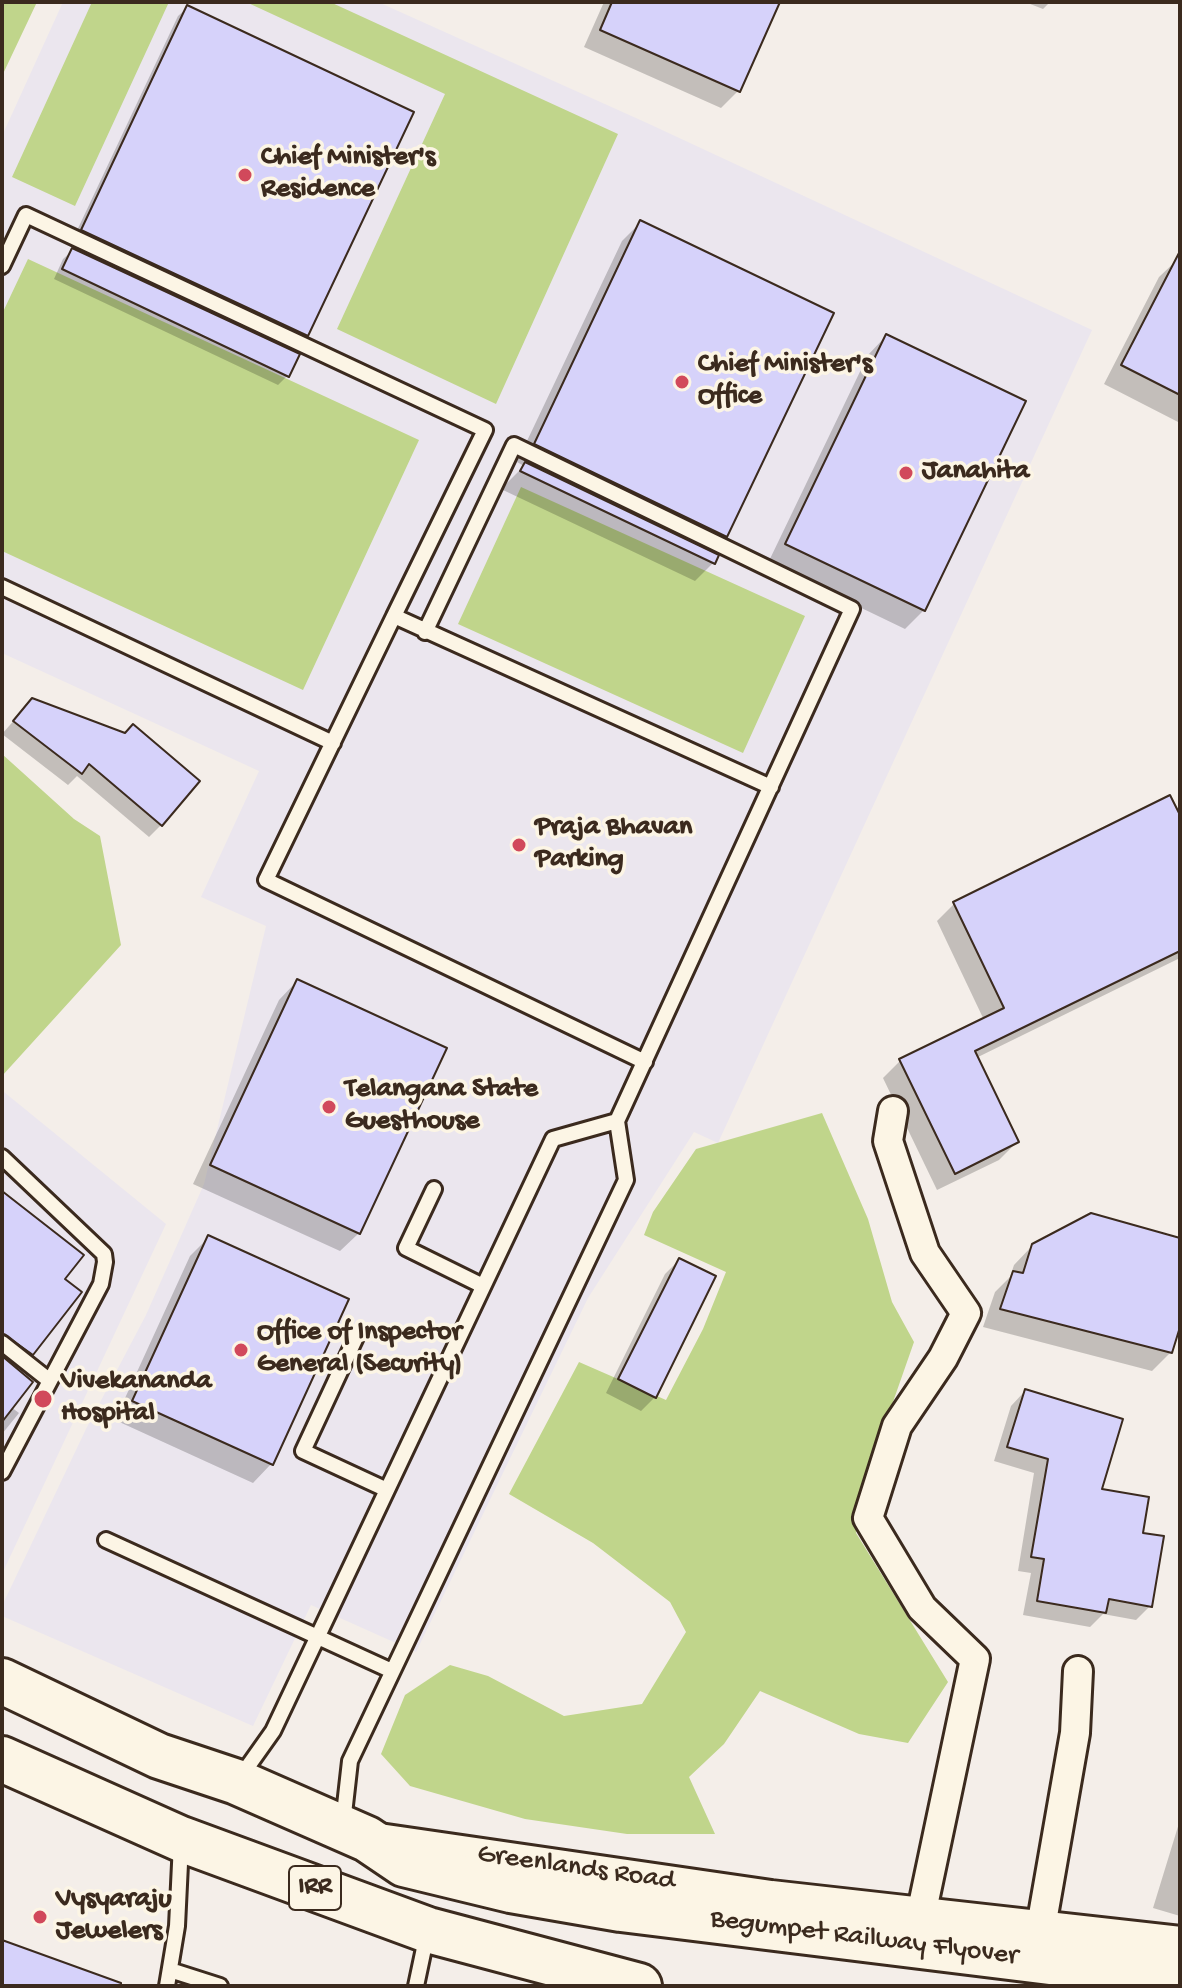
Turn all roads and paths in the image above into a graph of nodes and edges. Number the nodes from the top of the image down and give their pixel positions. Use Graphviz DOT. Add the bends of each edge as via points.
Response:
graph roads {
  1 [pos="2,266"];
  2 [pos="2,587"];
  3 [pos="394,616"];
  4 [pos="425,632"];
  5 [pos="333,743"];
  6 [pos="771,787"];
  7 [pos="645,1062"];
  8 [pos="893,1111"];
  9 [pos="617,1121"];
  10 [pos="2,1157"];
  11 [pos="434,1189"];
  12 [pos="483,1286"];
  13 [pos="357,1335"];
  14 [pos="2,1343"];
  15 [pos="50,1381"];
  16 [pos="2,1472"];
  17 [pos="385,1489"];
  18 [pos="106,1540"];
  19 [pos="317,1635"];
  20 [pos="392,1671"];
  21 [pos="1078,1671"];
  22 [pos="2,1681"];
  23 [pos="2,1759"];
  24 [pos="237,1782"];
  25 [pos="354,1835"];
  26 [pos="181,1839"];
  27 [pos="921,1915"];
  28 [pos="1041,1927"];
  29 [pos="428,1930"];
  30 [pos="1180,1944"];
  31 [pos="170,1970"];
  32 [pos="1180,1978"];
  33 [pos="167,1986"];
  34 [pos="220,1986"];
  35 [pos="416,1986"];
  36 [pos="639,1986"];
  1 -- 3 [label="lane" via="26,215 485,430"];
  2 -- 5 [label="lane"];
  3 -- 4 [label="lane"];
  3 -- 5 [label="lane"];
  4 -- 6 [label="lane"];
  4 -- 6 [label="lane" via="514,445 530,452 852,609"];
  5 -- 7 [label="lane" via="266,880"];
  6 -- 7 [label="lane"];
  7 -- 9 [label="lane"];
  8 -- 27 [label="street" via="888,1141 925,1253 966,1313 897,1426 868,1518 922,1608 975,1659"];
  9 -- 12 [label="lane" via="553,1139"];
  9 -- 20 [label="lane" via="626,1180"];
  10 -- 15 [label="lane" via="104,1254 101,1284"];
  11 -- 12 [label="lane" via="406,1248"];
  12 -- 17 [label="lane"];
  13 -- 17 [label="lane" via="303,1451"];
  14 -- 15 [label="lane"];
  15 -- 16 [label="lane"];
  17 -- 19 [label="lane"];
  18 -- 19 [label="lane"];
  19 -- 20 [label="lane"];
  19 -- 24 [label="lane" via="273,1731"];
  20 -- 25 [label="lane" via="350,1761"];
  21 -- 28 [label="street" via="1075,1733"];
  22 -- 24 [label="main road, Greenlands Road / IRR" via="159,1756"];
  23 -- 26 [label="main road, IRR"];
  24 -- 25 [label="main road, Greenlands Road / IRR"];
  25 -- 27 [label="street, Greenlands Road / IRR" via="771,1898"];
  25 -- 32 [label="main road, Begumpet Railway Flyover / IRR" via="404,1864 511,1890 621,1909"];
  26 -- 29 [label="main road, IRR"];
  26 -- 31 [label="lane"];
  27 -- 28 [label="street, Greenlands Road / IRR"];
  28 -- 30 [label="street, Greenlands Road / IRR"];
  29 -- 35 [label="lane"];
  29 -- 36 [label="main road, IRR"];
  31 -- 33 [label="lane"];
  31 -- 34 [label="lane"];
}
